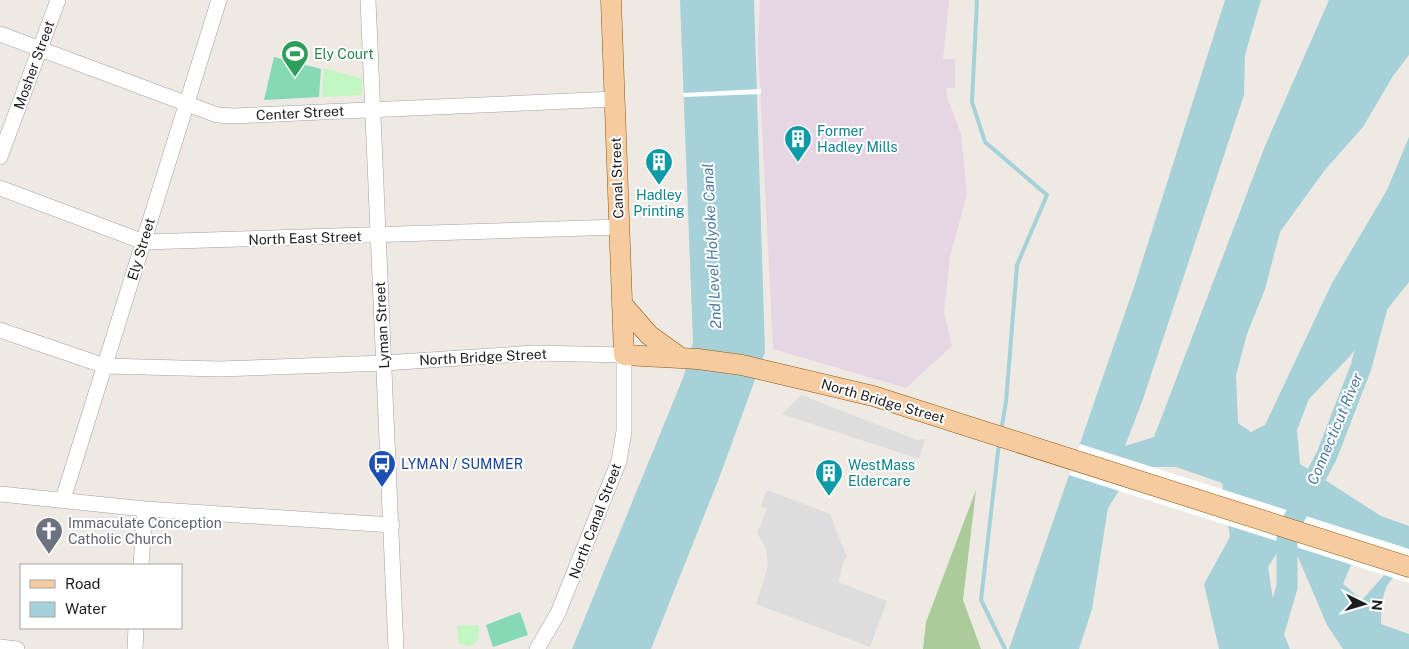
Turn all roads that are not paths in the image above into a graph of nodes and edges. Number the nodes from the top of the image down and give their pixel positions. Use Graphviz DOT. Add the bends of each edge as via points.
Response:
graph roads {
  1 [pos="58,0"];
  2 [pos="220,0"];
  3 [pos="368,0"];
  4 [pos="611,0"];
  5 [pos="0,34"];
  6 [pos="40,48"];
  7 [pos="614,99"];
  8 [pos="187,104"];
  9 [pos="373,109"];
  10 [pos="0,158"];
  11 [pos="0,188"];
  12 [pos="619,227"];
  13 [pos="378,236"];
  14 [pos="144,242"];
  15 [pos="622,304"];
  16 [pos="0,330"];
  17 [pos="624,355"];
  18 [pos="681,358"];
  19 [pos="384,363"];
  20 [pos="105,366"];
  21 [pos="0,494"];
  22 [pos="63,499"];
  23 [pos="145,509"];
  24 [pos="392,525"];
  25 [pos="141,564"];
  26 [pos="1409,567"];
  27 [pos="136,629"];
  28 [pos="0,647"];
  29 [pos="16,649"];
  30 [pos="135,649"];
  31 [pos="396,649"];
  32 [pos="538,649"];
  1 -- 6 [label="street, Mosher Street"];
  2 -- 8 [label="street, Ely Street"];
  3 -- 9 [label="street, Lyman Street"];
  4 -- 7 [label="main road, Canal Street"];
  5 -- 6 [label="street, Center Street"];
  6 -- 8 [label="street, Center Street"];
  6 -- 10 [label="street, Mosher Street"];
  7 -- 9 [label="street, Center Street"];
  7 -- 12 [label="main road, Canal Street"];
  8 -- 9 [label="street, Center Street" via="234,116"];
  8 -- 14 [label="street, Ely Street"];
  9 -- 13 [label="street, Lyman Street"];
  11 -- 14 [label="street, North East Street"];
  12 -- 13 [label="street, North East Street"];
  12 -- 15 [label="main road, Canal Street"];
  13 -- 14 [label="street, North East Street"];
  13 -- 19 [label="street, Lyman Street"];
  14 -- 20 [label="street, Ely Street"];
  15 -- 17 [label="main road, Canal Street"];
  15 -- 18 [label="main road" via="649,335"];
  16 -- 20 [label="street, North Bridge Street"];
  17 -- 18 [label="main road, North Bridge Street"];
  17 -- 19 [label="street, North Bridge Street" via="535,353"];
  17 -- 32 [label="street, North Canal Street" via="624,431 619,461 558,613"];
  18 -- 26 [label="main road, North Bridge Street" via="742,365 873,396"];
  19 -- 20 [label="street, North Bridge Street" via="219,369"];
  19 -- 24 [label="street, Lyman Street"];
  20 -- 22 [label="street, Ely Street"];
  21 -- 22 [label="street"];
  22 -- 23 [label="street"];
  23 -- 24 [label="street"];
  23 -- 25 [label="street"];
  24 -- 31 [label="street, Lyman Street"];
  27 -- 30 [label="street"];
  28 -- 29 [label="street"];
}
